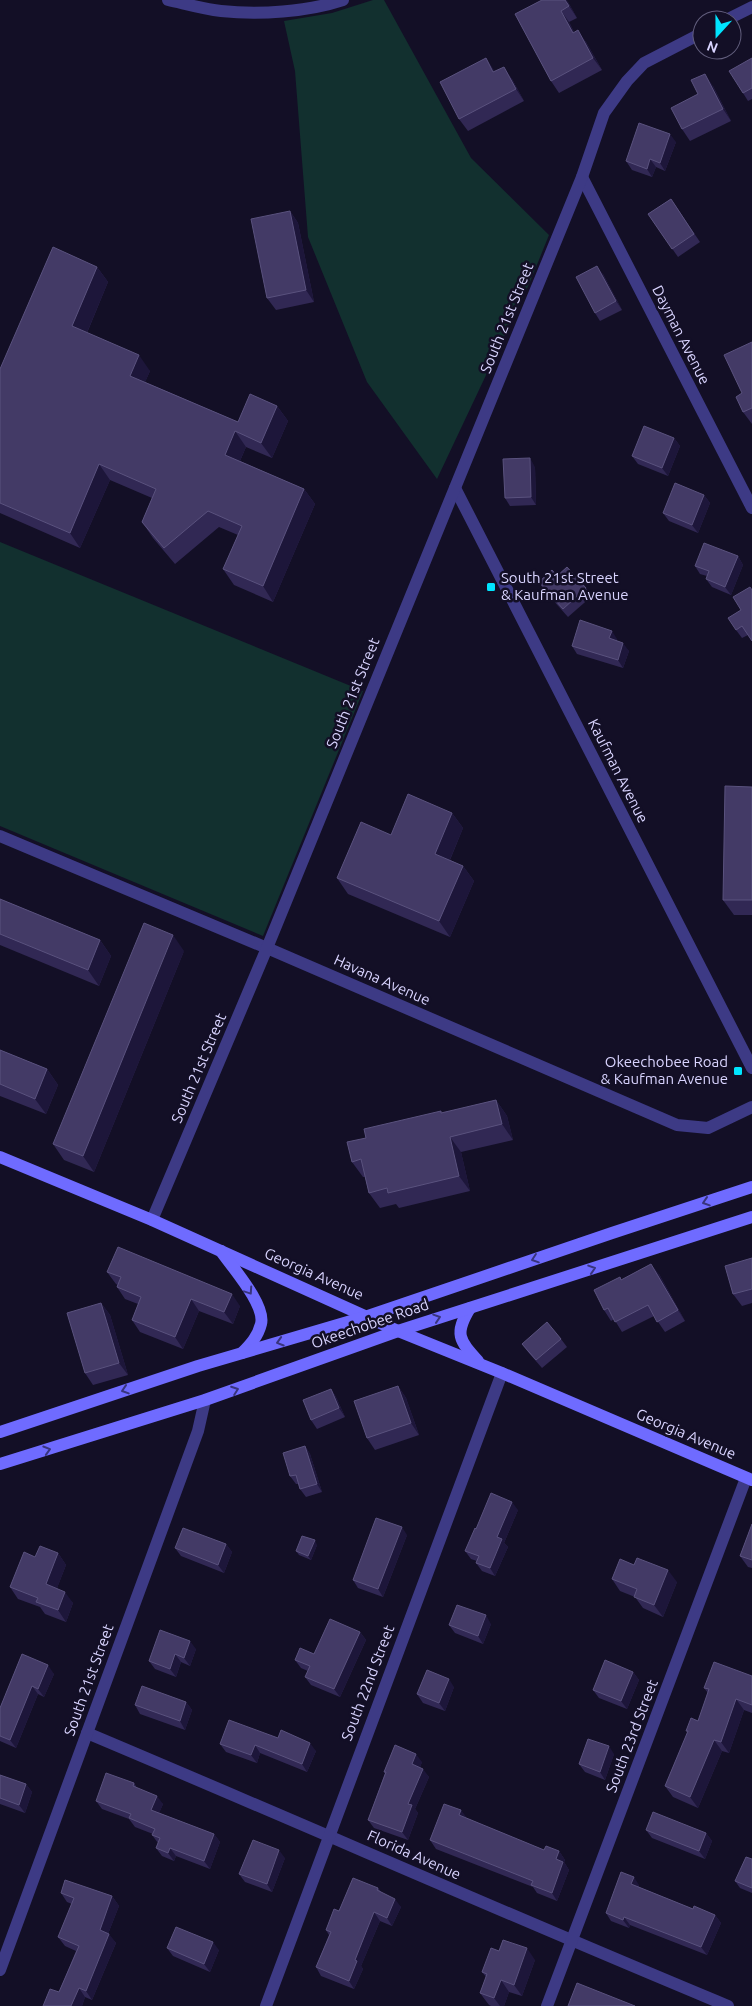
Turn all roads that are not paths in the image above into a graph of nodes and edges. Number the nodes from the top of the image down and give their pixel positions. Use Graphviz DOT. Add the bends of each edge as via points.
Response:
graph roads {
  1 [pos="168,0"];
  2 [pos="343,0"];
  3 [pos="692,38"];
  4 [pos="582,177"];
  5 [pos="455,488"];
  6 [pos="752,508"];
  7 [pos="0,836"];
  8 [pos="267,948"];
  9 [pos="752,1044"];
  10 [pos="749,1063"];
  11 [pos="752,1107"];
  12 [pos="0,1157"];
  13 [pos="752,1187"];
  14 [pos="752,1217"];
  15 [pos="152,1220"];
  16 [pos="221,1251"];
  17 [pos="470,1308"];
  18 [pos="368,1316"];
  19 [pos="398,1331"];
  20 [pos="242,1353"];
  21 [pos="482,1364"];
  22 [pos="502,1372"];
  23 [pos="205,1400"];
  24 [pos="0,1432"];
  25 [pos="0,1464"];
  26 [pos="749,1479"];
  27 [pos="87,1733"];
  28 [pos="329,1835"];
  29 [pos="571,1941"];
  30 [pos="0,1970"];
  31 [pos="266,2006"];
  32 [pos="547,2006"];
  33 [pos="728,2006"];
  1 -- 2 [label="street" via="221,11 280,12"];
  3 -- 4 [label="street, South 21st Street" via="644,63 627,81 604,114"];
  4 -- 5 [label="street, South 21st Street"];
  4 -- 6 [label="street, Dayman Avenue"];
  5 -- 8 [label="street, South 21st Street"];
  5 -- 10 [label="street, Kaufman Avenue"];
  7 -- 8 [label="street, Havana Avenue"];
  8 -- 11 [label="street, Havana Avenue" via="677,1125 708,1128"];
  8 -- 15 [label="street, South 21st Street"];
  9 -- 10 [label="street"];
  12 -- 15 [label="main road, Georgia Avenue"];
  13 -- 18 [label="main road, Okeechobee Road, one-way"];
  17 -- 14 [label="main road, Okeechobee Road, one-way"];
  15 -- 16 [label="main road, Georgia Avenue"];
  16 -- 18 [label="main road, Georgia Avenue"];
  16 -- 20 [label="main road, one-way" via="260,1309 262,1322 255,1340"];
  19 -- 17 [label="main road, Okeechobee Road, one-way"];
  17 -- 21 [label="main road" via="459,1331 462,1343"];
  18 -- 19 [label="main road, Georgia Avenue"];
  18 -- 20 [label="main road, Okeechobee Road, one-way"];
  19 -- 21 [label="main road, Georgia Avenue"];
  23 -- 19 [label="main road, Okeechobee Road, one-way"];
  20 -- 24 [label="main road, Okeechobee Road, one-way"];
  21 -- 22 [label="main road, Georgia Avenue"];
  22 -- 26 [label="main road, Georgia Avenue"];
  22 -- 28 [label="street, South 22nd Street"];
  25 -- 23 [label="main road, Okeechobee Road, one-way"];
  23 -- 27 [label="street, South 21st Street" via="198,1431"];
  26 -- 29 [label="street, South 23rd Street"];
  27 -- 28 [label="street, Florida Avenue"];
  27 -- 30 [label="street, South 21st Street"];
  28 -- 29 [label="street, Florida Avenue"];
  28 -- 31 [label="street, South 22nd Street"];
  29 -- 32 [label="street, South 23rd Street"];
  29 -- 33 [label="street, Florida Avenue"];
}
